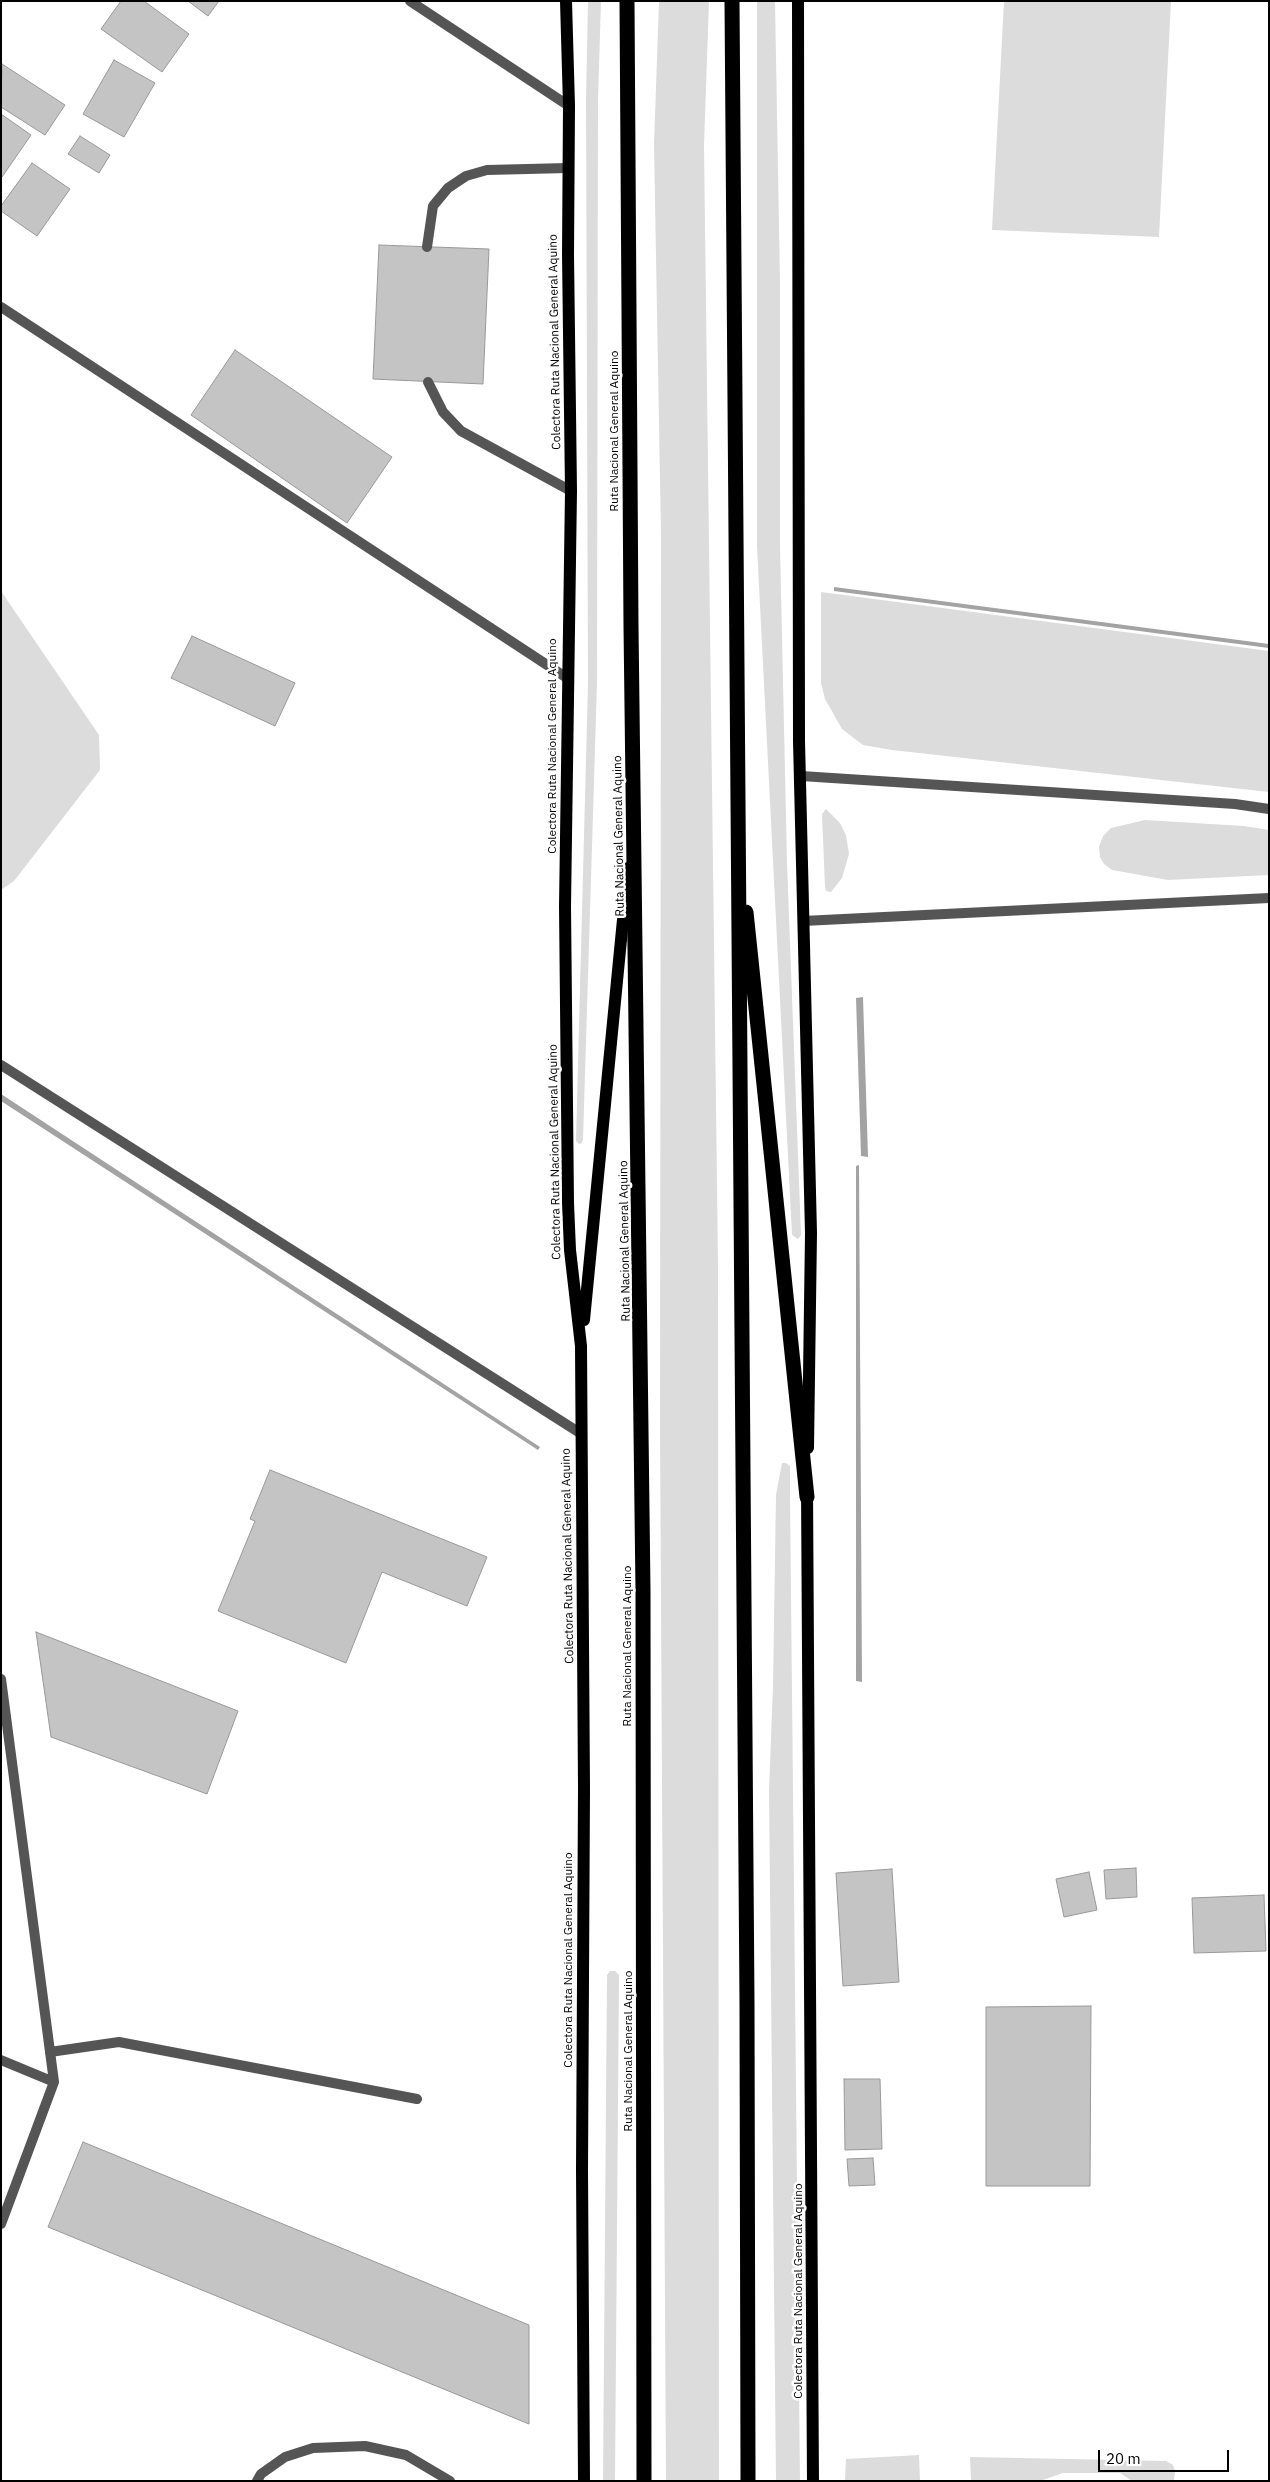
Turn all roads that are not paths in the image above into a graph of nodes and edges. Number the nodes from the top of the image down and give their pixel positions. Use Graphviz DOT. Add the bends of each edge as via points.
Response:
graph roads {
  1 [pos="410,1"];
  2 [pos="566,1"];
  3 [pos="627,1"];
  4 [pos="732,1"];
  5 [pos="798,1"];
  6 [pos="569,106"];
  7 [pos="568,168"];
  8 [pos="427,247"];
  9 [pos="1,307"];
  10 [pos="428,382"];
  11 [pos="571,491"];
  12 [pos="567,678"];
  13 [pos="801,776"];
  14 [pos="1269,809"];
  15 [pos="634,810"];
  16 [pos="737,823"];
  17 [pos="1269,898"];
  18 [pos="803,921"];
  19 [pos="1,1065"];
  20 [pos="581,1346"];
  21 [pos="580,1433"];
  22 [pos="807,1497"];
  23 [pos="1,1679"];
  24 [pos="5,1731"];
  25 [pos="50,2052"];
  26 [pos="1,2060"];
  27 [pos="54,2082"];
  28 [pos="417,2099"];
  29 [pos="1,2224"];
  30 [pos="257,2481"];
  31 [pos="450,2481"];
  32 [pos="584,2481"];
  33 [pos="644,2481"];
  34 [pos="748,2481"];
  35 [pos="813,2481"];
  1 -- 6 [label="street"];
  2 -- 6 [label="main road, Colectora Ruta Nacional General Aquino"];
  3 -- 15 [label="highway, Ruta Nacional General Aquino"];
  4 -- 16 [label="highway"];
  5 -- 13 [label="main road, Colectora Ruta Nacional General Aquino" via="797,421"];
  6 -- 7 [label="main road, Colectora Ruta Nacional General Aquino"];
  7 -- 8 [label="street" via="487,170 466,176 448,188 433,206"];
  7 -- 11 [label="main road, Colectora Ruta Nacional General Aquino"];
  9 -- 12 [label="street"];
  10 -- 11 [label="street" via="444,412 461,431"];
  11 -- 12 [label="main road, Colectora Ruta Nacional General Aquino"];
  12 -- 20 [label="main road, Colectora Ruta Nacional General Aquino" via="568,1203"];
  13 -- 14 [label="street" via="1235,804"];
  13 -- 18 [label="main road, Colectora Ruta Nacional General Aquino"];
  15 -- 20 [label="main road"];
  15 -- 33 [label="highway, Ruta Nacional General Aquino" via="643,1571"];
  16 -- 22 [label="highway"];
  16 -- 34 [label="highway"];
  17 -- 18 [label="street"];
  18 -- 22 [label="main road, Colectora Ruta Nacional General Aquino" via="811,1233"];
  19 -- 21 [label="street"];
  20 -- 21 [label="main road, Colectora Ruta Nacional General Aquino"];
  21 -- 32 [label="main road, Colectora Ruta Nacional General Aquino" via="584,1788"];
  22 -- 35 [label="main road, Colectora Ruta Nacional General Aquino"];
  23 -- 24 [label="street"];
  24 -- 25 [label="street"];
  25 -- 27 [label="street"];
  25 -- 28 [label="street" via="119,2042"];
  26 -- 27 [label="street"];
  27 -- 29 [label="street"];
  30 -- 31 [label="street" via="261,2474 285,2457 312,2448 365,2446 406,2455"];
}
